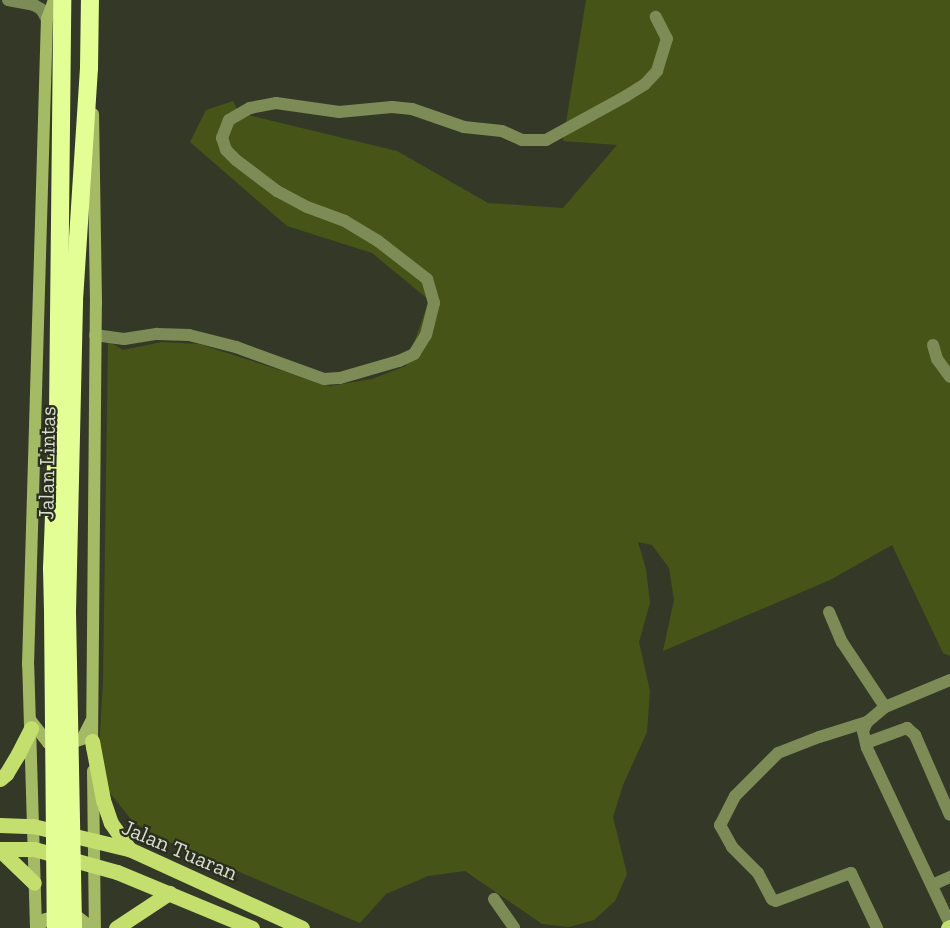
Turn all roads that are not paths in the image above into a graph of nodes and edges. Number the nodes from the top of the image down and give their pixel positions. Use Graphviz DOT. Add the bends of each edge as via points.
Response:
graph roads {
  1 [pos="8,0"];
  2 [pos="24,0"];
  3 [pos="54,0"];
  4 [pos="62,0"];
  5 [pos="90,0"];
  6 [pos="656,17"];
  7 [pos="47,19"];
  8 [pos="89,68"];
  9 [pos="95,335"];
  10 [pos="933,345"];
  11 [pos="950,377"];
  12 [pos="60,611"];
  13 [pos="829,612"];
  14 [pos="950,680"];
  15 [pos="885,707"];
  16 [pos="93,717"];
  17 [pos="867,722"];
  18 [pos="31,724"];
  19 [pos="92,741"];
  20 [pos="866,743"];
  21 [pos="0,779"];
  22 [pos="950,815"];
  23 [pos="0,825"];
  24 [pos="33,826"];
  25 [pos="94,840"];
  26 [pos="0,849"];
  27 [pos="34,849"];
  28 [pos="129,849"];
  29 [pos="94,866"];
  30 [pos="950,877"];
  31 [pos="34,883"];
  32 [pos="932,885"];
  33 [pos="169,893"];
  34 [pos="494,899"];
  35 [pos="949,926"];
  36 [pos="37,928"];
  37 [pos="56,928"];
  38 [pos="73,928"];
  39 [pos="93,928"];
  40 [pos="116,928"];
  41 [pos="252,928"];
  42 [pos="303,928"];
  43 [pos="514,928"];
  44 [pos="877,928"];
  1 -- 2 [label="street"];
  2 -- 7 [label="street" via="41,9"];
  3 -- 7 [label="street"];
  4 -- 12 [label="highway, Jalan Lintas" via="58,413 52,568"];
  5 -- 8 [label="highway, Jalan Lintas"];
  6 -- 9 [label="street" via="668,39 657,71 626,96 546,140 522,140 502,131 464,127 412,109 392,107 339,112 276,103 250,108 230,120 222,138 226,150 236,160 307,207 345,220 427,279 434,303 426,335 414,354 340,378 324,379 236,347 189,335 124,339"];
  7 -- 18 [label="street" via="28,665"];
  8 -- 9 [label="street" via="96,167"];
  8 -- 12 [label="highway, Jalan Lintas"];
  9 -- 16 [label="street"];
  10 -- 11 [label="street" via="937,359"];
  12 -- 37 [label="highway, Jalan Lintas, bridge"];
  12 -- 38 [label="highway, Jalan Lintas, bridge"];
  13 -- 15 [label="street" via="842,642"];
  14 -- 15 [label="street"];
  15 -- 17 [label="street"];
  16 -- 18 [label="street" via="82,739 64,746 48,742"];
  16 -- 19 [label="street"];
  17 -- 20 [label="street" via="863,731"];
  17 -- 44 [label="street" via="778,753 735,796 720,825 732,846 758,873 772,899 776,901 851,873"];
  18 -- 21 [label="main road" via="18,754"];
  18 -- 24 [label="street"];
  19 -- 25 [label="street"];
  19 -- 28 [label="main road" via="111,823"];
  20 -- 22 [label="street" via="907,728 915,735"];
  20 -- 32 [label="street"];
  23 -- 24 [label="main road, Jalan Tuaran"];
  24 -- 25 [label="main road, Jalan Tuaran"];
  24 -- 27 [label="street"];
  25 -- 28 [label="main road, Jalan Tuaran"];
  25 -- 29 [label="street"];
  26 -- 27 [label="main road, Jalan Tuaran"];
  26 -- 31 [label="main road"];
  27 -- 29 [label="main road, Jalan Tuaran"];
  27 -- 31 [label="street"];
  28 -- 42 [label="main road, Jalan Tuaran"];
  29 -- 33 [label="main road, Jalan Tuaran"];
  29 -- 39 [label="street"];
  30 -- 32 [label="street"];
  31 -- 36 [label="street"];
  32 -- 35 [label="street"];
  33 -- 40 [label="main road"];
  33 -- 41 [label="main road, Jalan Tuaran"];
  34 -- 43 [label="street"];
  36 -- 39 [label="street" via="45,919 69,914"];
}
